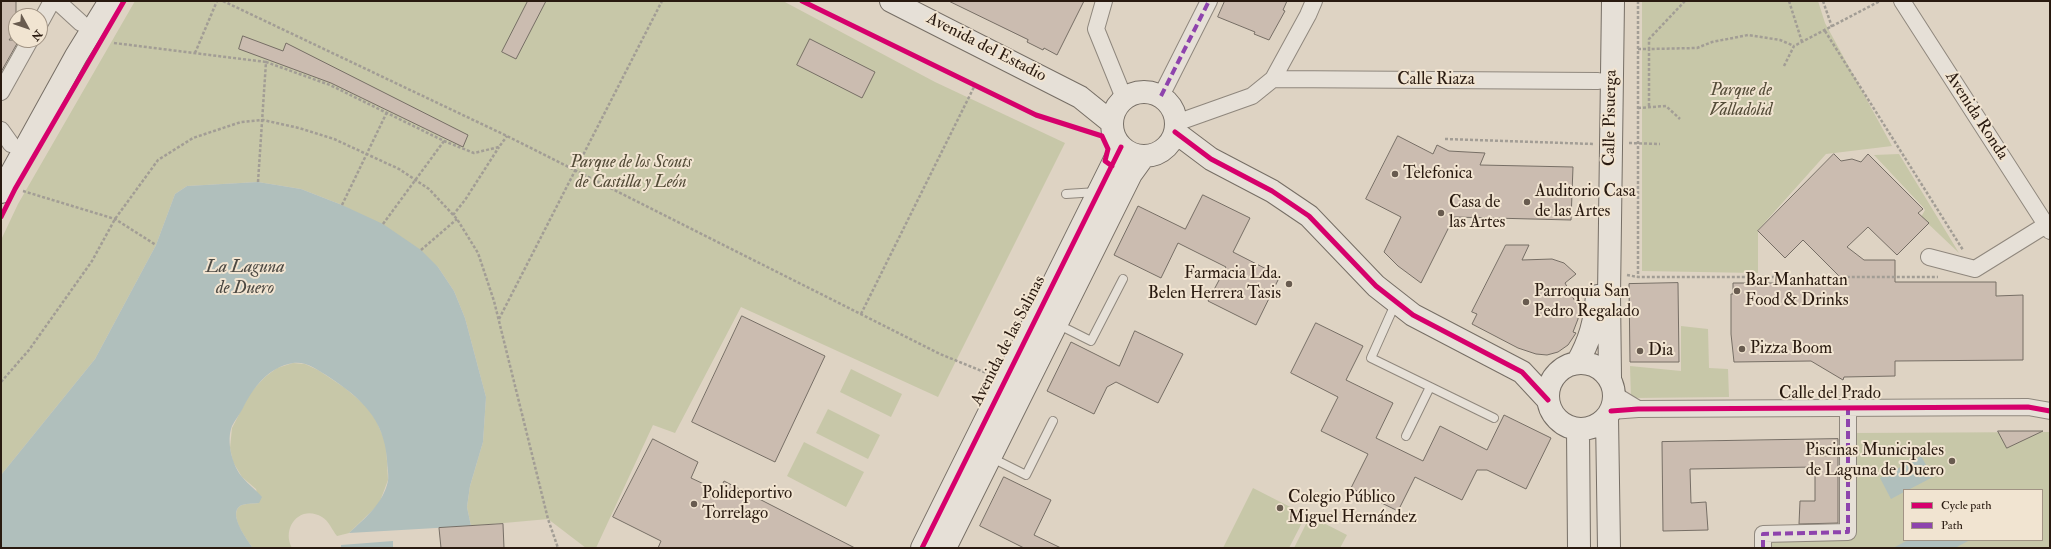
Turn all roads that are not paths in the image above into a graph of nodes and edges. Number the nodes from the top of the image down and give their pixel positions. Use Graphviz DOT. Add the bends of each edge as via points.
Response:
graph roads {
  1 [pos="57,1"];
  2 [pos="93,1"];
  3 [pos="110,1"];
  4 [pos="891,1"];
  5 [pos="1104,1"];
  6 [pos="1209,1"];
  7 [pos="1314,1"];
  8 [pos="1597,1"];
  9 [pos="1613,1"];
  10 [pos="1902,1"];
  11 [pos="81,23"];
  12 [pos="26,48"];
  13 [pos="1273,79"];
  14 [pos="1598,81"];
  15 [pos="1,92"];
  16 [pos="1161,96"];
  17 [pos="1118,108"];
  18 [pos="1172,134"];
  19 [pos="6,137"];
  20 [pos="1605,144"];
  21 [pos="1122,147"];
  22 [pos="1144,156"];
  23 [pos="1,164"];
  24 [pos="11,192"];
  25 [pos="1099,192"];
  26 [pos="1066,194"];
  27 [pos="2048,228"];
  28 [pos="1929,257"];
  29 [pos="1123,279"];
  30 [pos="1397,302"];
  31 [pos="1057,324"];
  32 [pos="1569,366"];
  33 [pos="1522,372"];
  34 [pos="1430,387"];
  35 [pos="1548,400"];
  36 [pos="1611,401"];
  37 [pos="1848,408"];
  38 [pos="2050,411"];
  39 [pos="1494,418"];
  40 [pos="1054,421"];
  41 [pos="1578,429"];
  42 [pos="1406,436"];
  43 [pos="990,457"];
  44 [pos="922,548"];
  45 [pos="945,548"];
  46 [pos="1579,548"];
  47 [pos="1609,548"];
  48 [pos="1763,548"];
  1 -- 11 [label="street"];
  2 -- 11 [label="street"];
  3 -- 24 [label="street" via="76,56"];
  4 -- 17 [label="street, Avenida del Estadio" via="1080,97"];
  5 -- 17 [label="street" via="1096,29"];
  6 -- 16 [label="street"];
  7 -- 13 [label="street"];
  8 -- 14 [label="street, Calle Pisuerga"];
  9 -- 20 [label="street, Calle Pisuerga"];
  10 -- 27 [label="street, Avenida Ronda"];
  11 -- 19 [label="street"];
  12 -- 15 [label="street"];
  13 -- 14 [label="street, Calle Riaza"];
  13 -- 18 [label="street" via="1252,96"];
  14 -- 20 [label="street, Calle Pisuerga"];
  16 -- 17 [label="street" via="1142,91 1133,93"];
  16 -- 18 [label="street" via="1172,108"];
  17 -- 21 [label="street" via="1114,136"];
  18 -- 22 [label="street" via="1152,155"];
  18 -- 30 [label="street" via="1211,160 1272,191 1309,216 1376,286"];
  19 -- 23 [label="street"];
  20 -- 32 [label="street, Calle Pisuerga" via="1595,321 1587,347"];
  20 -- 36 [label="street, Calle Pisuerga"];
  21 -- 22 [label="street" via="1136,155"];
  21 -- 25 [label="street, Avenida de las Salinas"];
  22 -- 31 [label="street, Avenida de las Salinas" via="1131,174"];
  25 -- 26 [label="lane"];
  25 -- 44 [label="street, Avenida de las Salinas"];
  27 -- 28 [label="street" via="1975,268"];
  29 -- 31 [label="lane" via="1092,341"];
  30 -- 33 [label="street" via="1414,315"];
  30 -- 34 [label="lane" via="1371,358"];
  31 -- 43 [label="street, Avenida de las Salinas"];
  32 -- 33 [label="street"];
  32 -- 35 [label="street" via="1553,378"];
  32 -- 36 [label="street" via="1595,365 1604,371"];
  33 -- 35 [label="street"];
  34 -- 39 [label="lane"];
  34 -- 42 [label="lane"];
  35 -- 41 [label="street" via="1554,416 1569,427"];
  36 -- 37 [label="street, Calle del Prado" via="1638,409"];
  36 -- 41 [label="street" via="1594,426"];
  36 -- 47 [label="street, Calle Pisuerga"];
  37 -- 38 [label="street, Calle del Prado" via="2028,407"];
  37 -- 48 [label="street" via="1848,532 1763,534"];
  40 -- 43 [label="lane" via="1026,475"];
  41 -- 46 [label="street"];
  43 -- 45 [label="street, Avenida de las Salinas"];
}
